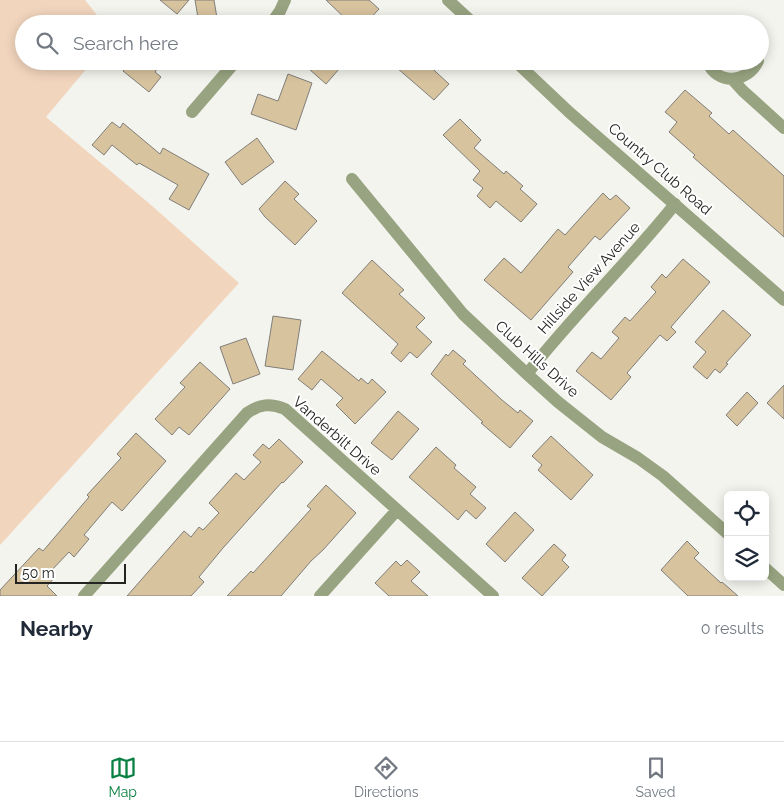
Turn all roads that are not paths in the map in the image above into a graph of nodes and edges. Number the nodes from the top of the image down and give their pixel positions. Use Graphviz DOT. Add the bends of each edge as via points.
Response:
graph roads {
  1 [pos="285,0"];
  2 [pos="448,0"];
  3 [pos="277,15"];
  4 [pos="464,15"];
  5 [pos="228,70"];
  6 [pos="525,70"];
  7 [pos="713,70"];
  8 [pos="752,70"];
  9 [pos="733,80"];
  10 [pos="192,112"];
  11 [pos="784,128"];
  12 [pos="352,179"];
  13 [pos="675,204"];
  14 [pos="784,300"];
  15 [pos="527,374"];
  16 [pos="397,510"];
  17 [pos="724,530"];
  18 [pos="769,572"];
  19 [pos="784,585"];
  20 [pos="84,596"];
  21 [pos="320,596"];
  22 [pos="493,596"];
  1 -- 3 [label="street"];
  2 -- 4 [label="street"];
  5 -- 10 [label="street"];
  6 -- 13 [label="street, Country Club Road"];
  7 -- 9 [label="street" via="718,76"];
  8 -- 9 [label="street" via="748,75"];
  9 -- 11 [label="street"];
  12 -- 15 [label="street, Club Hills Drive" via="463,314"];
  13 -- 14 [label="street, Country Club Road"];
  13 -- 15 [label="street, Hillside View Avenue"];
  15 -- 17 [label="street, Club Hills Drive" via="602,437 663,476"];
  16 -- 20 [label="street, Vanderbilt Drive" via="285,409 266,404 247,413"];
  16 -- 21 [label="street"];
  16 -- 22 [label="street, Vanderbilt Drive"];
  18 -- 19 [label="street"];
}
